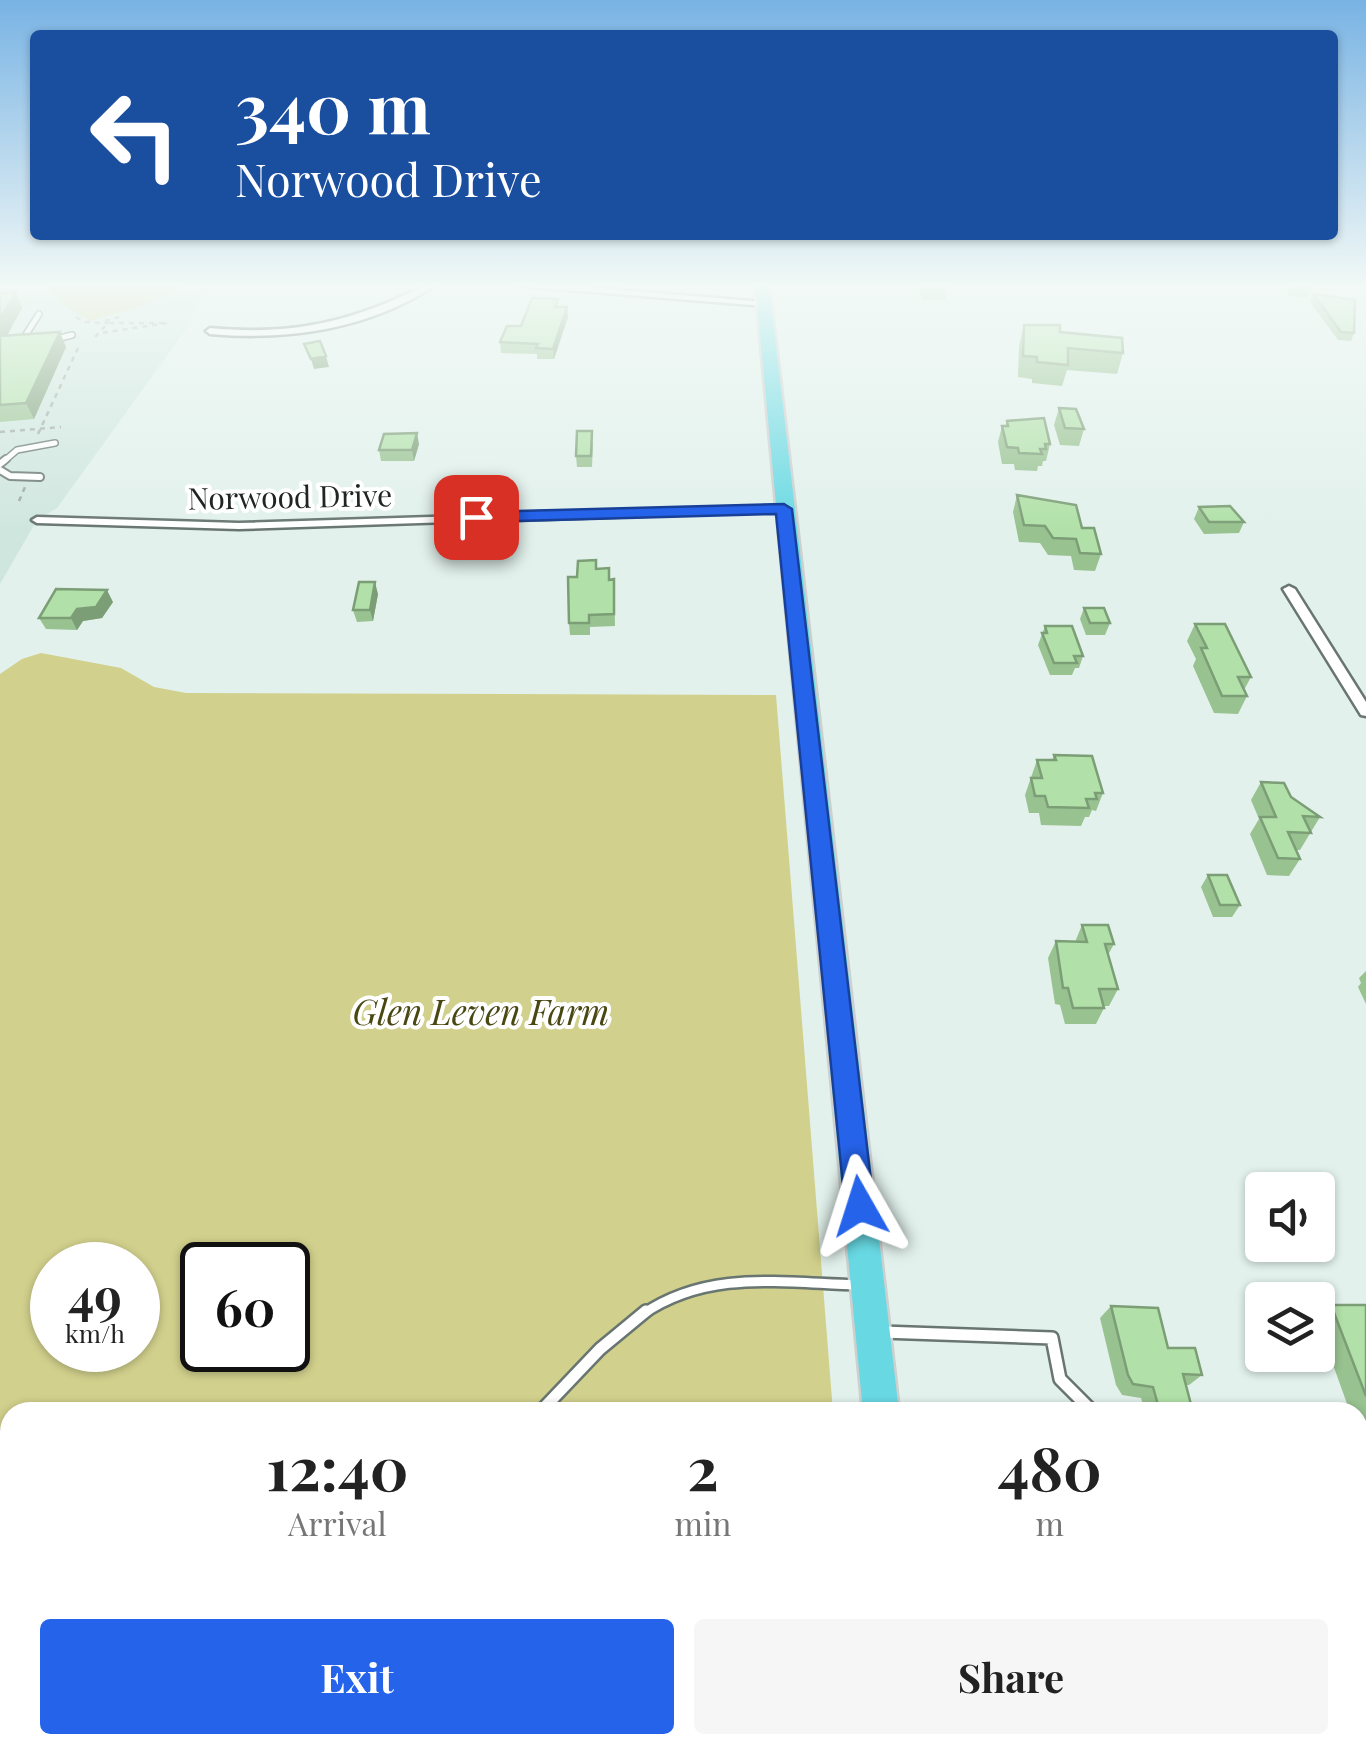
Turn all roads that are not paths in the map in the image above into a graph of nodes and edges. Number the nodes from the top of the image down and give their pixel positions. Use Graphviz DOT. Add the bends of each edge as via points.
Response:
graph roads {
  1 [pos="770,366"];
  2 [pos="54,443"];
  3 [pos="0,467"];
  4 [pos="40,477"];
  5 [pos="784,509"];
  6 [pos="37,520"];
  7 [pos="1289,589"];
  8 [pos="1366,712"];
  9 [pos="868,1285"];
  10 [pos="872,1332"];
  11 [pos="550,1402"];
  12 [pos="881,1402"];
  13 [pos="1083,1402"];
  1 -- 5 [label="main road"];
  2 -- 3 [label="lane" via="17,450"];
  3 -- 4 [label="lane" via="10,476"];
  5 -- 6 [label="street, Norwood Drive" via="239,526"];
  5 -- 9 [label="main road"];
  7 -- 8 [label="street"];
  9 -- 10 [label="main road"];
  9 -- 11 [label="lane" via="725,1281 700,1287 635,1319"];
  10 -- 12 [label="main road"];
  10 -- 13 [label="lane" via="1052,1338 1060,1379"];
}
